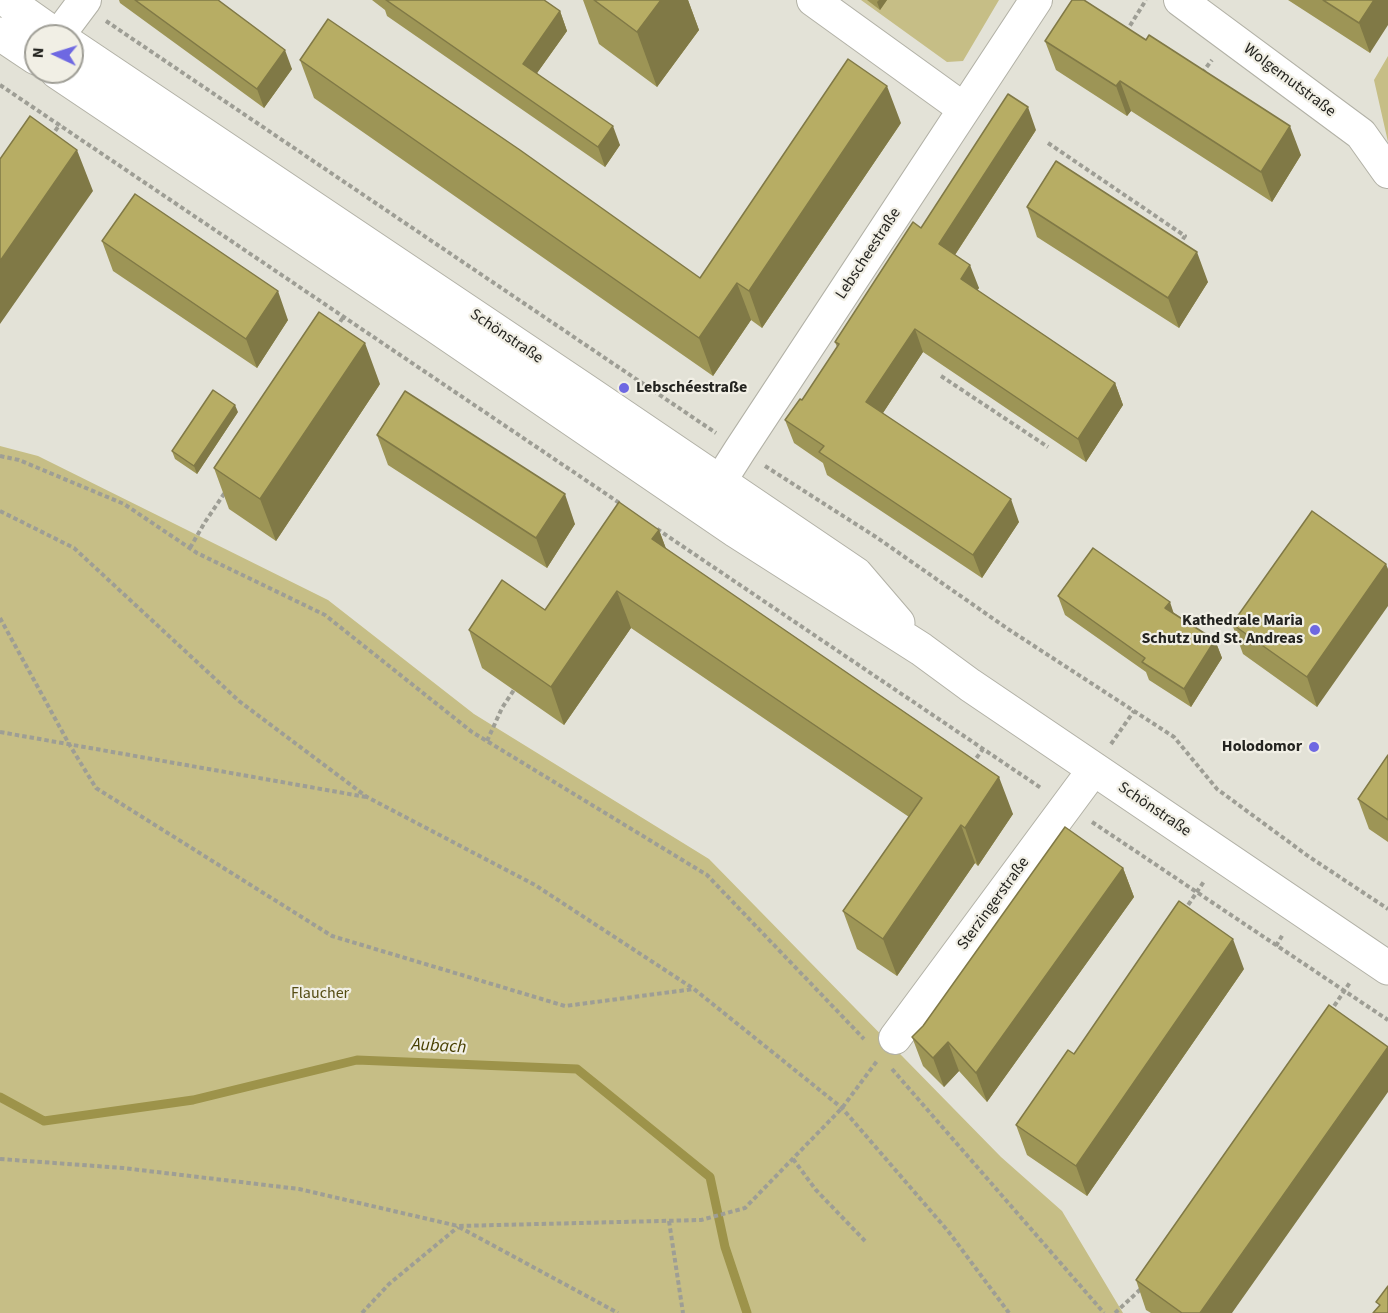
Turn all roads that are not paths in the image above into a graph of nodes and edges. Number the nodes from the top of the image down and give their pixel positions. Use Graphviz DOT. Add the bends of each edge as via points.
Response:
graph roads {
  1 [pos="6,0"];
  2 [pos="813,0"];
  3 [pos="1036,0"];
  4 [pos="1180,0"];
  5 [pos="84,2"];
  6 [pos="41,24"];
  7 [pos="67,24"];
  8 [pos="0,34"];
  9 [pos="24,50"];
  10 [pos="84,54"];
  11 [pos="75,84"];
  12 [pos="964,109"];
  13 [pos="1388,172"];
  14 [pos="712,495"];
  15 [pos="1094,769"];
  16 [pos="1388,968"];
  17 [pos="888,1047"];
  1 -- 6 [label="street"];
  2 -- 12 [label="street"];
  3 -- 12 [label="street, Lebscheestraße"];
  4 -- 13 [label="street, Wolgemutstraße" via="1361,134"];
  5 -- 7 [label="street"];
  8 -- 9 [label="street"];
  10 -- 14 [label="street, Schönstraße"];
  11 -- 14 [label="street, Schönstraße" via="437,327"];
  12 -- 14 [label="street, Lebscheestraße"];
  14 -- 15 [label="street, Schönstraße" via="856,574 921,649"];
  15 -- 16 [label="street, Schönstraße"];
  15 -- 17 [label="street, Sterzingerstraße"];
}
